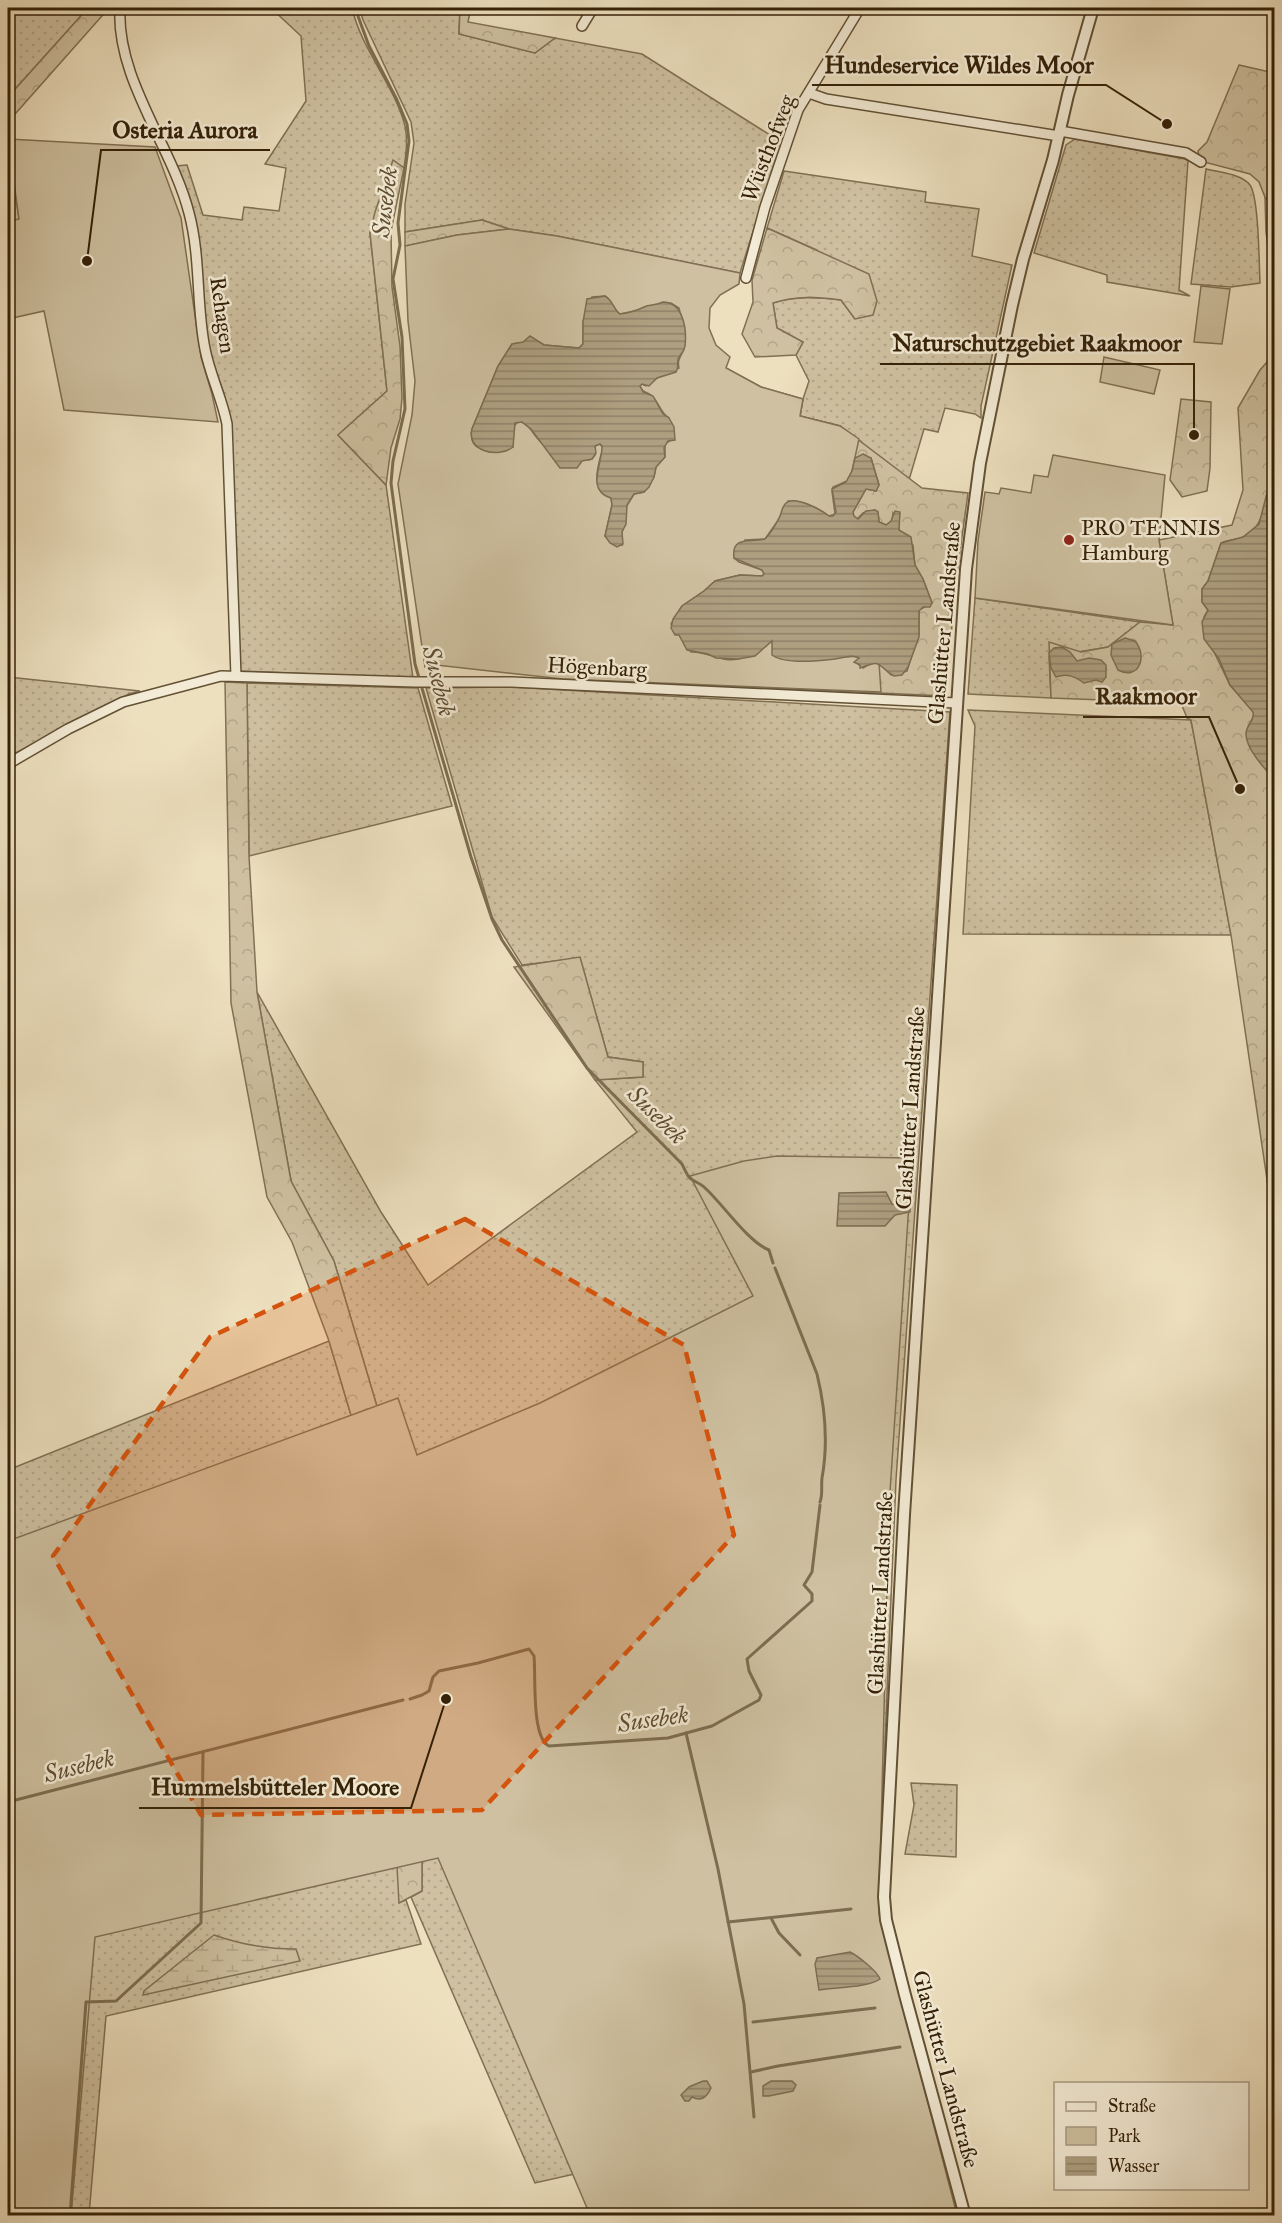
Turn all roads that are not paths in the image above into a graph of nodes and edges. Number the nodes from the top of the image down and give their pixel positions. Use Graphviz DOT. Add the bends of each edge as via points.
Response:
graph roads {
  1 [pos="120,8"];
  2 [pos="592,8"];
  3 [pos="860,8"];
  4 [pos="1093,8"];
  5 [pos="582,26"];
  6 [pos="809,93"];
  7 [pos="1060,133"];
  8 [pos="1201,162"];
  9 [pos="746,278"];
  10 [pos="236,675"];
  11 [pos="956,703"];
  12 [pos="8,764"];
  13 [pos="965,2216"];
  1 -- 10 [label="street, Rehagen" via="119,31 126,60 189,213 205,350 226,424"];
  2 -- 5 [label="street"];
  3 -- 6 [label="street, Wüsthofweg"];
  4 -- 7 [label="street, Glashütter Landstraße"];
  6 -- 7 [label="street" via="826,99"];
  6 -- 9 [label="street, Wüsthofweg" via="798,110 782,153"];
  7 -- 8 [label="street" via="1186,153"];
  7 -- 11 [label="street, Glashütter Landstraße" via="1015,294 980,462 966,569"];
  10 -- 11 [label="street, Högenbarg" via="512,682"];
  10 -- 12 [label="street, Högenbarg" via="123,702"];
  11 -- 13 [label="street, Glashütter Landstraße" via="904,1515 884,1898 905,1995"];
}
